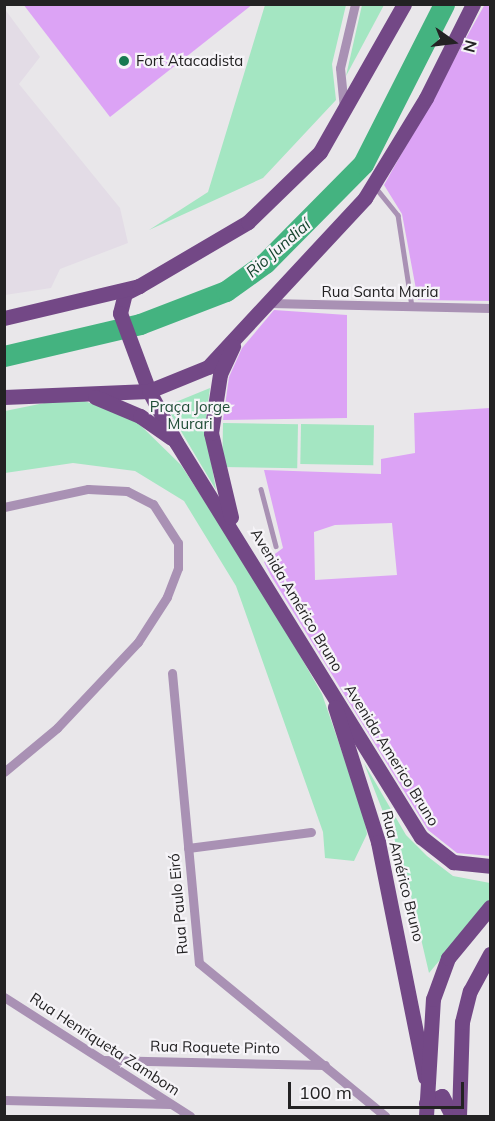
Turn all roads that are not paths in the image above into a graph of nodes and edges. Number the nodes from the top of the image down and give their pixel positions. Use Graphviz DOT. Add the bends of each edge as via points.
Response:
graph roads {
  1 [pos="355,4"];
  2 [pos="404,4"];
  3 [pos="473,4"];
  4 [pos="344,114"];
  5 [pos="373,185"];
  6 [pos="139,286"];
  7 [pos="270,303"];
  8 [pos="412,308"];
  9 [pos="490,308"];
  10 [pos="4,318"];
  11 [pos="238,336"];
  12 [pos="75,391"];
  13 [pos="149,391"];
  14 [pos="4,396"];
  15 [pos="176,442"];
  16 [pos="261,489"];
  17 [pos="4,507"];
  18 [pos="235,531"];
  19 [pos="276,546"];
  20 [pos="172,673"];
  21 [pos="328,687"];
  22 [pos="4,772"];
  23 [pos="311,832"];
  24 [pos="188,848"];
  25 [pos="490,866"];
  26 [pos="490,907"];
  27 [pos="490,954"];
  28 [pos="4,997"];
  29 [pos="104,1060"];
  30 [pos="326,1065"];
  31 [pos="425,1077"];
  32 [pos="4,1100"];
  33 [pos="172,1104"];
  34 [pos="426,1110"];
  35 [pos="190,1116"];
  36 [pos="385,1116"];
  37 [pos="452,1116"];
  38 [pos="459,1116"];
  1 -- 4 [label="street" via="340,69"];
  2 -- 4 [label="main road"];
  3 -- 5 [label="main road"];
  4 -- 6 [label="main road" via="320,152 271,203 203,251"];
  5 -- 7 [label="main road"];
  5 -- 8 [label="lane" via="398,215"];
  6 -- 10 [label="main road"];
  6 -- 13 [label="main road" via="126,293 120,313"];
  7 -- 8 [label="street, Rua Santa Maria"];
  7 -- 11 [label="main road"];
  8 -- 9 [label="street, Rua Santa Maria"];
  11 -- 13 [label="main road" via="208,367"];
  11 -- 18 [label="main road" via="220,374 210,433"];
  12 -- 13 [label="main road"];
  12 -- 14 [label="main road"];
  12 -- 15 [label="main road" via="131,412"];
  13 -- 15 [label="main road"];
  15 -- 18 [label="main road"];
  16 -- 19 [label="lane"];
  17 -- 22 [label="street" via="88,489 127,491 153,504 171,527 178,560 166,597 138,642 57,728"];
  18 -- 21 [label="main road, Avenida Américo Bruno"];
  20 -- 24 [label="street, Rua Paulo Eiró"];
  21 -- 25 [label="main road, Avenida Americo Bruno" via="421,837 453,862"];
  21 -- 31 [label="main road, Rua Américo Bruno" via="378,842"];
  23 -- 24 [label="street"];
  24 -- 30 [label="street, Rua Paulo Eiró" via="199,963"];
  26 -- 31 [label="main road" via="448,958 440,977"];
  27 -- 38 [label="main road" via="470,991 462,1022"];
  28 -- 29 [label="street, Rua Henriqueta Zambom"];
  29 -- 30 [label="street, Rua Roquete Pinto"];
  29 -- 33 [label="street, Rua Henriqueta Zambom"];
  30 -- 36 [label="street, Rua Paulo Eiró"];
  31 -- 34 [label="main road"];
  32 -- 33 [label="street"];
  33 -- 35 [label="street, Rua Henriqueta Zambom"];
  34 -- 37 [label="main road" via="442,1096"];
}
